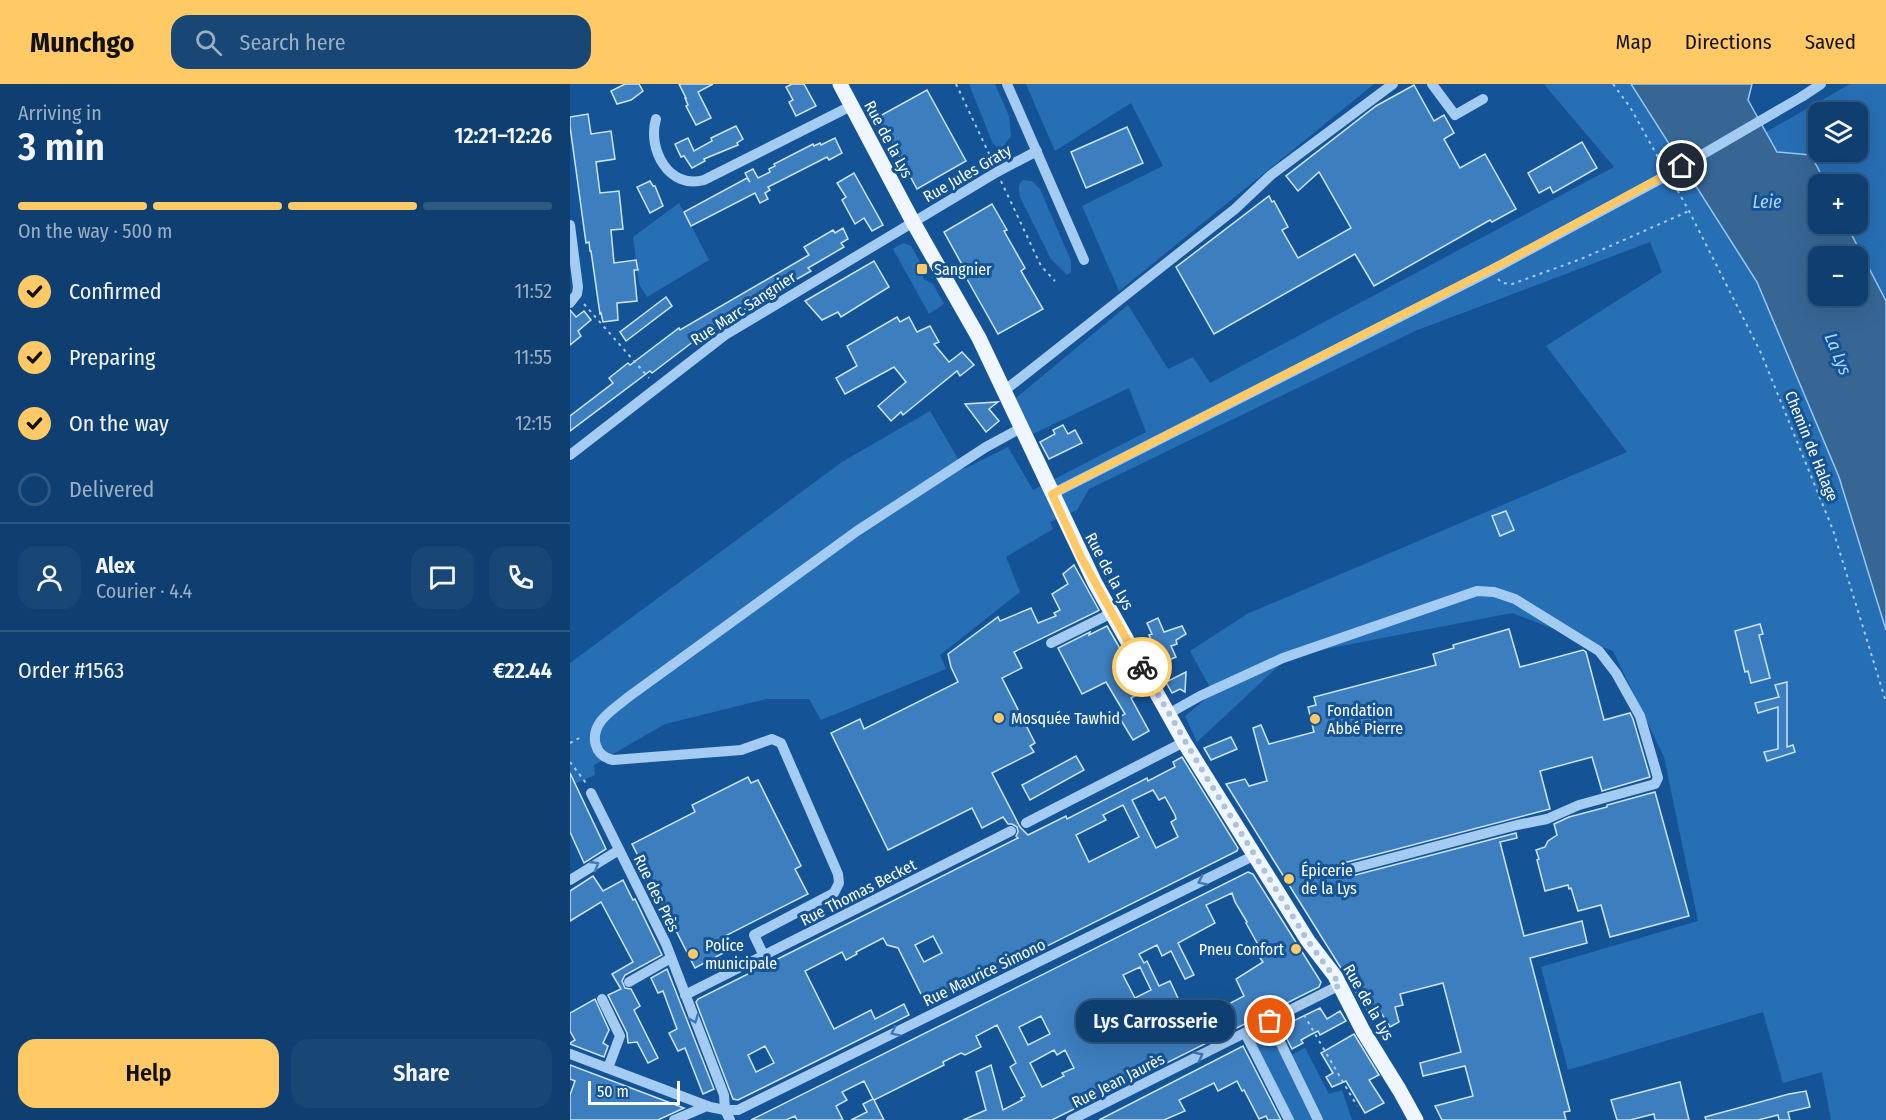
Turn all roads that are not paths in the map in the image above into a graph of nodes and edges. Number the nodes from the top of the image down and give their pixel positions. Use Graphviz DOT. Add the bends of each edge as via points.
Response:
graph roads {
  1 [pos="840,84"];
  2 [pos="1007,84"];
  3 [pos="1393,84"];
  4 [pos="1432,84"];
  5 [pos="1821,84"];
  6 [pos="1483,99"];
  7 [pos="851,106"];
  8 [pos="656,119"];
  9 [pos="1037,151"];
  10 [pos="913,222"];
  11 [pos="570,225"];
  12 [pos="1084,260"];
  13 [pos="573,298"];
  14 [pos="1004,391"];
  15 [pos="1021,428"];
  16 [pos="570,455"];
  17 [pos="1052,494"];
  18 [pos="1112,613"];
  19 [pos="1051,643"];
  20 [pos="1168,714"];
  21 [pos="1184,742"];
  22 [pos="591,793"];
  23 [pos="1026,823"];
  24 [pos="1011,831"];
  25 [pos="619,850"];
  26 [pos="1255,855"];
  27 [pos="1342,871"];
  28 [pos="570,880"];
  29 [pos="765,956"];
  30 [pos="671,958"];
  31 [pos="629,982"];
  32 [pos="1340,985"];
  33 [pos="685,995"];
  34 [pos="602,999"];
  35 [pos="1270,1021"];
  36 [pos="1245,1033"];
  37 [pos="570,1054"];
  38 [pos="608,1068"];
  39 [pos="707,1106"];
  40 [pos="727,1115"];
  41 [pos="674,1120"];
  42 [pos="1071,1120"];
  43 [pos="1289,1120"];
  44 [pos="1318,1120"];
  45 [pos="1416,1120"];
  1 -- 7 [label="main road, Rue de la Lys"];
  2 -- 9 [label="street, Rue Jules Graty"];
  3 -- 14 [label="street" via="1271,176 1235,209"];
  4 -- 6 [label="street" via="1455,115"];
  5 -- 17 [label="street, bridge" via="1666,176 1490,271"];
  7 -- 8 [label="street" via="693,182 674,176 665,167 653,138"];
  7 -- 10 [label="main road, Rue de la Lys"];
  9 -- 10 [label="street, Rue Jules Graty"];
  9 -- 12 [label="street, Rue Jules Graty"];
  10 -- 14 [label="main road, Rue de la Lys" via="979,338"];
  10 -- 16 [label="street, Rue Marc Sangnier" via="724,334"];
  11 -- 13 [label="street" via="578,287"];
  14 -- 15 [label="main road, Rue de la Lys"];
  15 -- 17 [label="main road, Rue de la Lys"];
  15 -- 29 [label="street" via="857,531 627,698 598,725 599,754 618,761 741,750 772,739 781,742 839,883 834,893 754,935"];
  17 -- 18 [label="main road, Rue de la Lys"];
  18 -- 19 [label="street"];
  18 -- 20 [label="main road, Rue de la Lys"];
  20 -- 21 [label="main road, Rue de la Lys"];
  20 -- 27 [label="street" via="1278,660 1477,591 1515,599 1606,658 1644,725 1659,778 1655,784 1538,821"];
  21 -- 23 [label="street"];
  21 -- 26 [label="main road, Rue de la Lys"];
  22 -- 25 [label="street, Rue des Près"];
  24 -- 29 [label="street, Rue Thomas Becket"];
  28 -- 25 [label="street, one-way"];
  25 -- 30 [label="street, Rue des Près"];
  26 -- 32 [label="main road, Rue de la Lys"];
  26 -- 40 [label="street, Rue Maurice Simono, one-way"];
  29 -- 33 [label="street, Rue Thomas Becket"];
  30 -- 31 [label="street"];
  30 -- 33 [label="street, Rue des Près"];
  32 -- 35 [label="street, Rue Jean Jaurès"];
  32 -- 45 [label="main road, Rue de la Lys"];
  33 -- 40 [label="street, Rue des Près, one-way" via="724,1095"];
  34 -- 38 [label="street" via="620,1036"];
  35 -- 36 [label="street, Rue Jean Jaurès"];
  35 -- 44 [label="street"];
  42 -- 36 [label="street, Rue Jean Jaurès, one-way"];
  36 -- 43 [label="street"];
  37 -- 38 [label="street"];
  38 -- 39 [label="street"];
  39 -- 40 [label="street"];
  39 -- 41 [label="street"];
}
